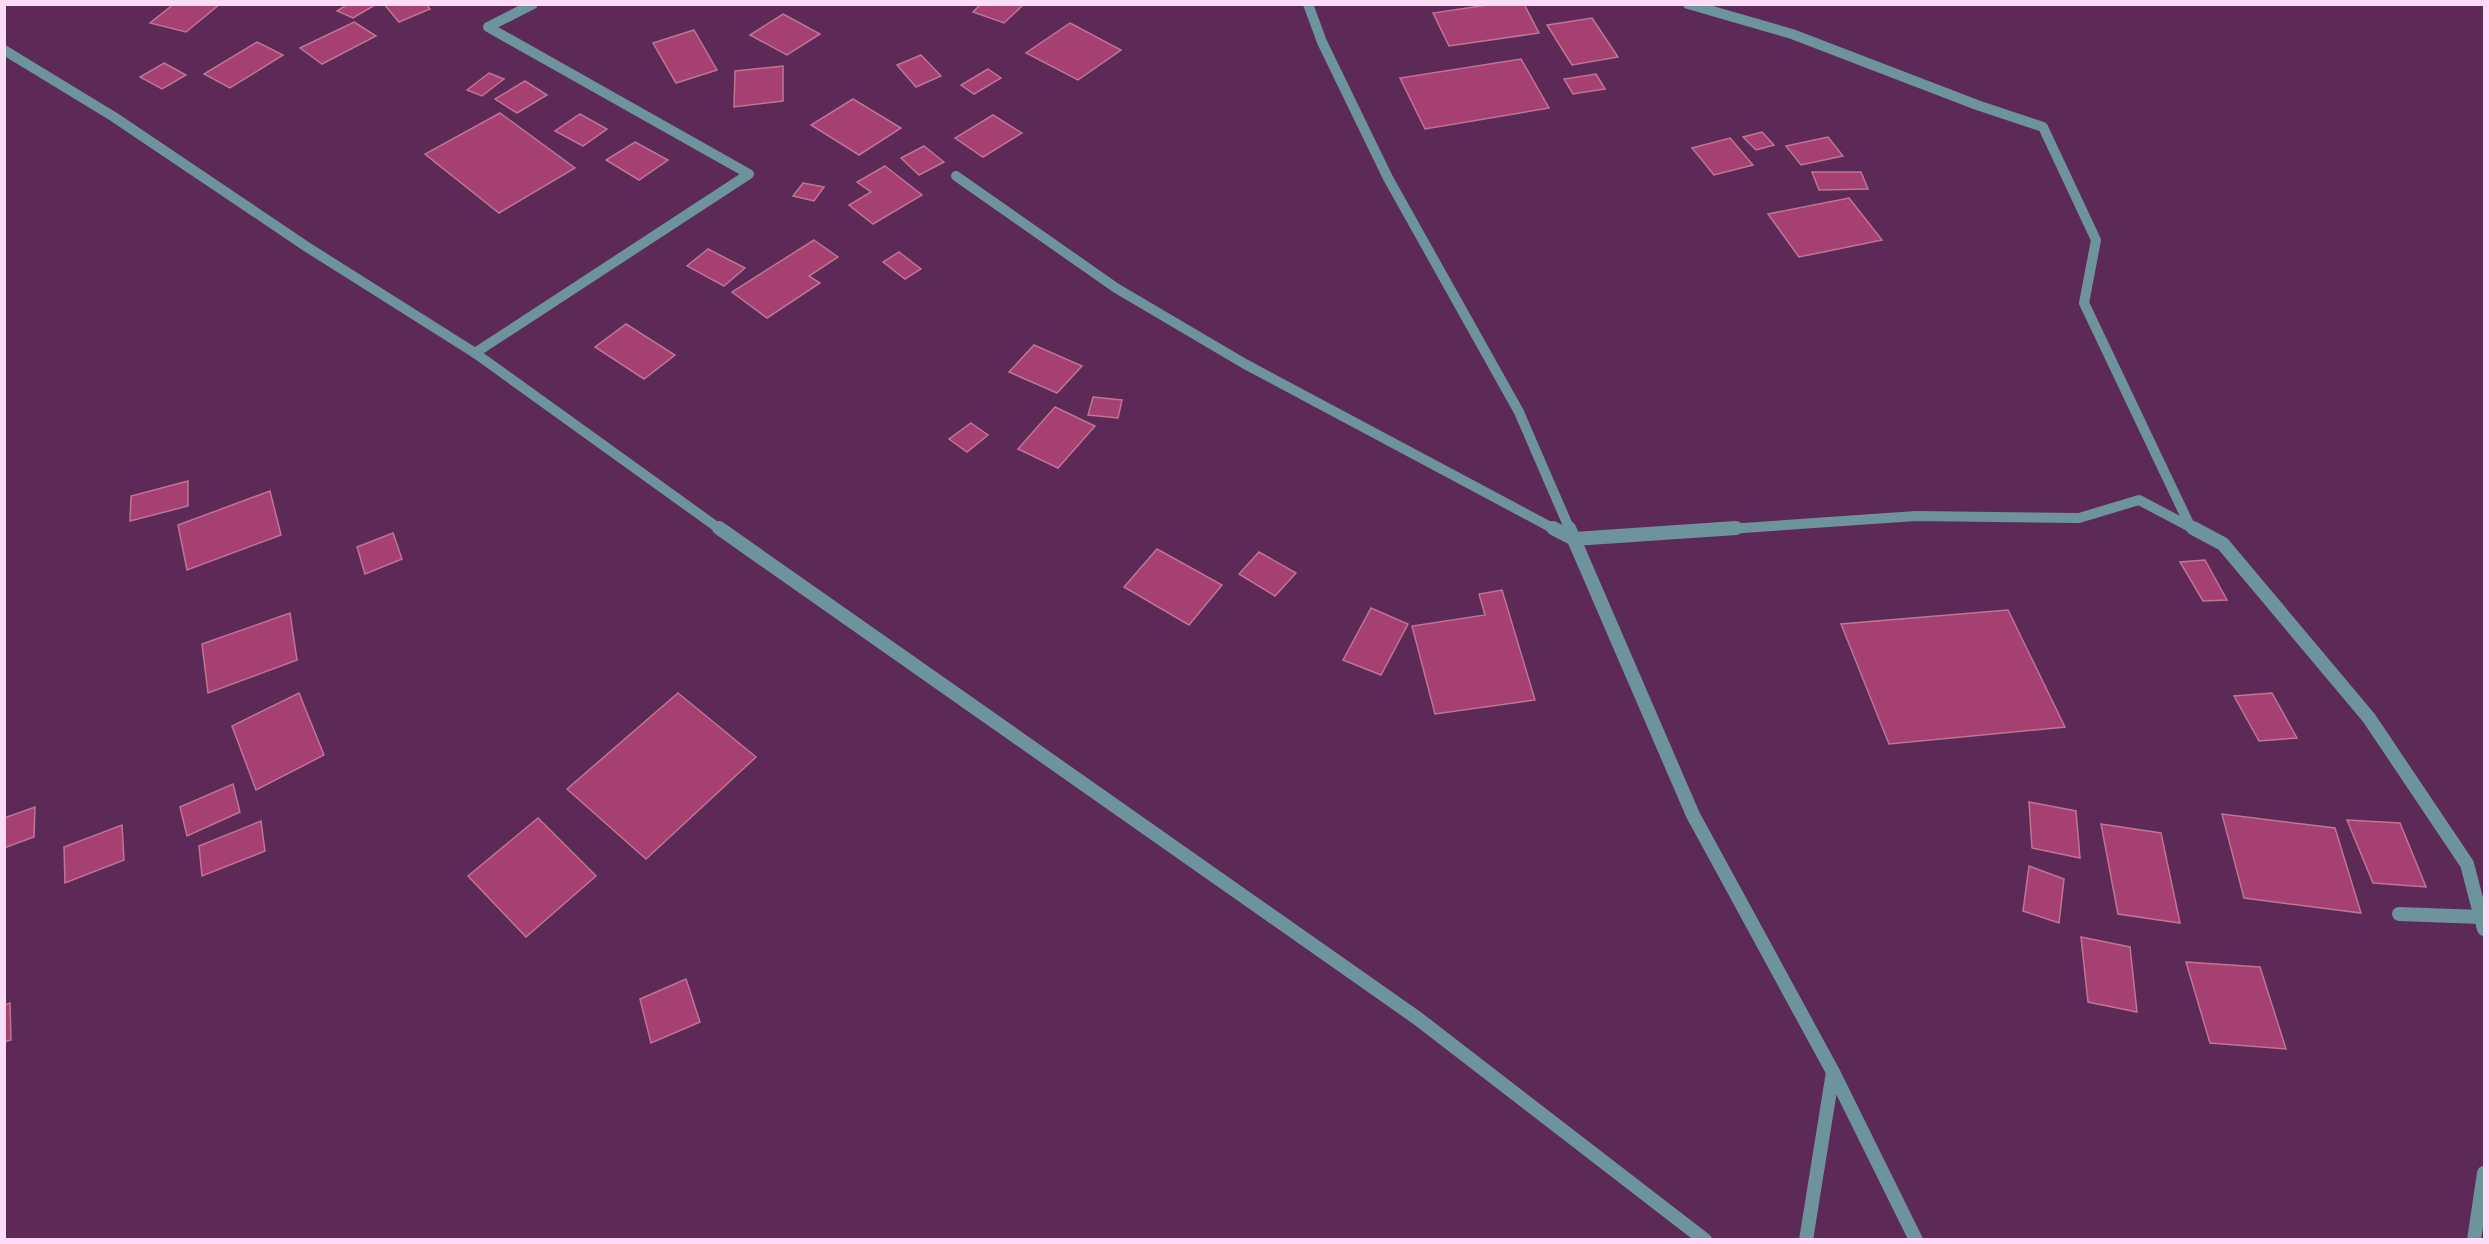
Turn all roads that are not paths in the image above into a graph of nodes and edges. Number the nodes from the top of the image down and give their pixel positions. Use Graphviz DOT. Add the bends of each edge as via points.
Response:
graph roads {
  1 [pos="533,4"];
  2 [pos="1308,4"];
  3 [pos="1688,4"];
  4 [pos="4,50"];
  5 [pos="956,176"];
  6 [pos="475,353"];
  7 [pos="2191,528"];
  8 [pos="1574,539"];
  9 [pos="2399,914"];
  10 [pos="2483,923"];
  11 [pos="1833,1072"];
  12 [pos="2484,1173"];
  13 [pos="1705,1239"];
  14 [pos="1806,1239"];
  15 [pos="1916,1239"];
  16 [pos="2474,1239"];
  1 -- 6 [label="street" via="488,27 749,174"];
  2 -- 8 [label="street" via="1322,42 1388,177 1519,412"];
  3 -- 7 [label="street" via="1792,34 2043,127 2096,240 2084,303"];
  4 -- 6 [label="street" via="114,117 307,247"];
  5 -- 8 [label="street" via="1116,288 1245,364 1449,476"];
  6 -- 13 [label="street" via="869,636 1417,1018"];
  7 -- 8 [label="street" via="2139,500 2079,518 1916,516"];
  7 -- 10 [label="street" via="2223,544 2369,718 2467,864"];
  8 -- 11 [label="street" via="1693,815"];
  9 -- 10 [label="street"];
  11 -- 14 [label="street"];
  11 -- 15 [label="street"];
  12 -- 16 [label="street"];
}
